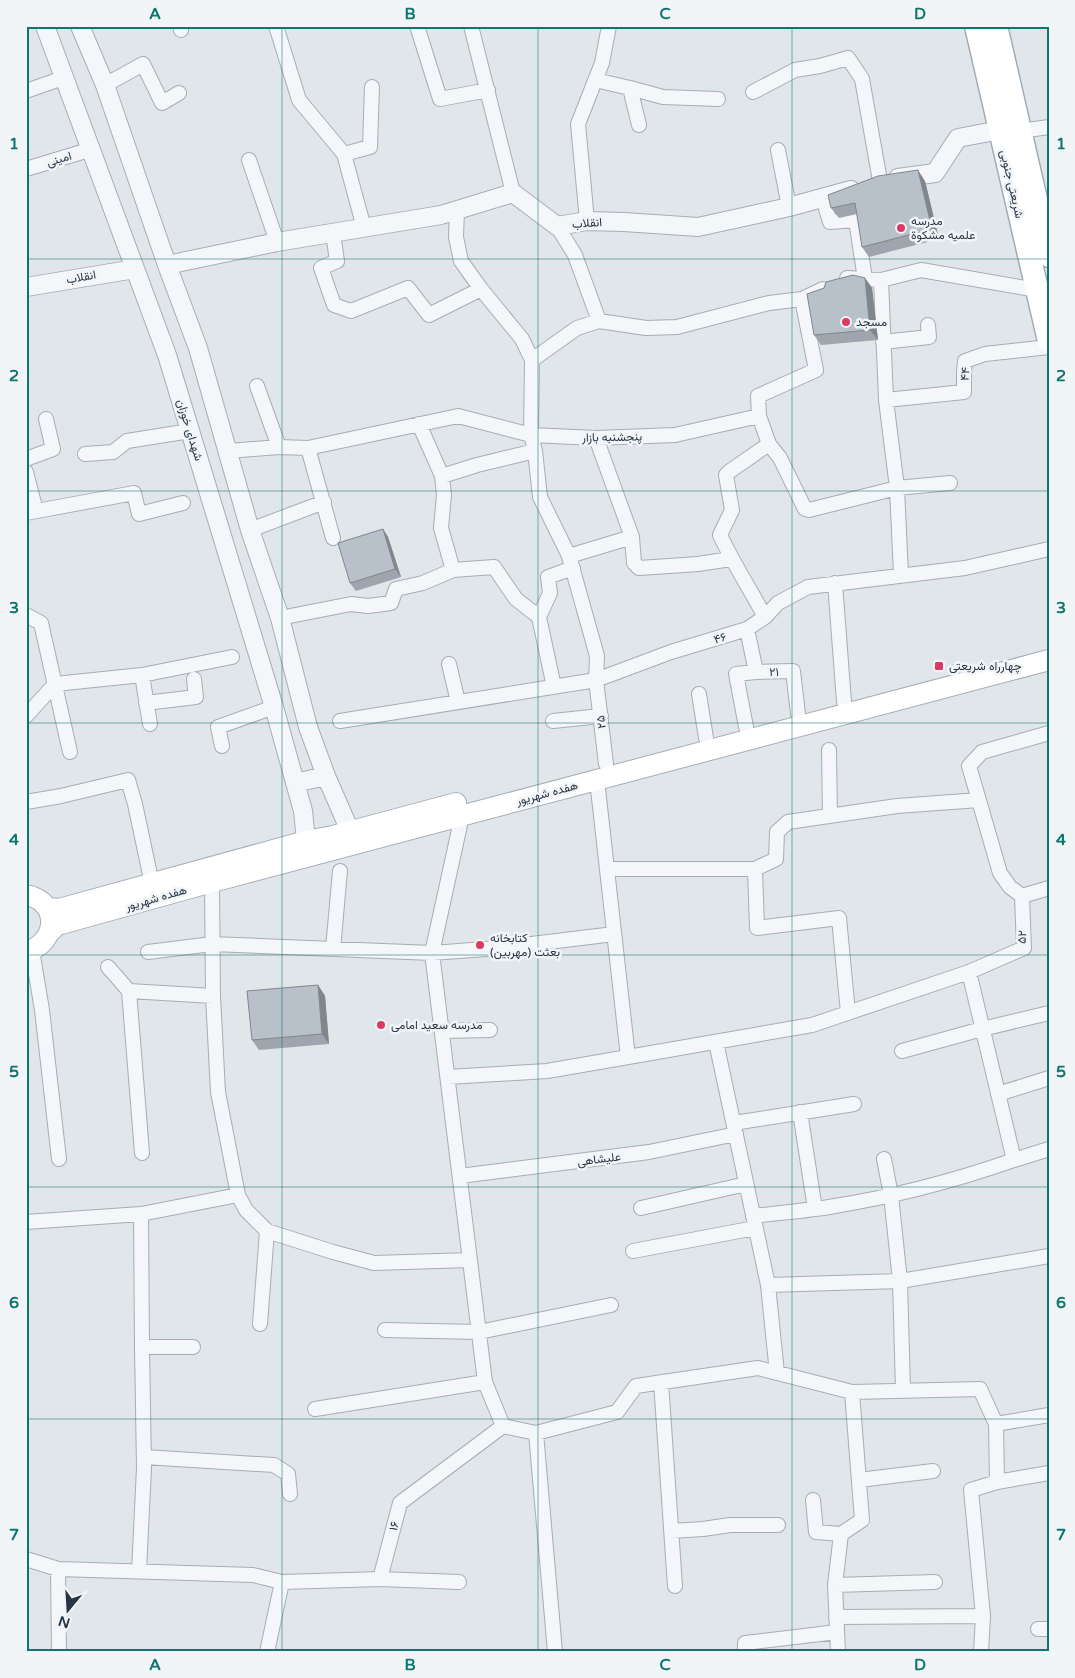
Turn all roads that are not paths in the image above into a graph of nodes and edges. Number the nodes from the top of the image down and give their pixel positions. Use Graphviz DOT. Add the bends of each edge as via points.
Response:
graph roads {
  1 [pos="45,26"];
  2 [pos="80,26"];
  3 [pos="276,26"];
  4 [pos="418,26"];
  5 [pos="471,26"];
  6 [pos="609,26"];
  7 [pos="976,26"];
  8 [pos="996,26"];
  9 [pos="66,77"];
  10 [pos="595,80"];
  11 [pos="105,85"];
  12 [pos="372,87"];
  13 [pos="630,88"];
  14 [pos="488,90"];
  15 [pos="26,91"];
  16 [pos="753,92"];
  17 [pos="179,93"];
  18 [pos="718,99"];
  19 [pos="639,125"];
  20 [pos="1049,127"];
  21 [pos="1010,131"];
  22 [pos="92,149"];
  23 [pos="778,150"];
  24 [pos="344,154"];
  25 [pos="249,160"];
  26 [pos="26,169"];
  27 [pos="880,181"];
  28 [pos="513,193"];
  29 [pos="822,199"];
  30 [pos="789,207"];
  31 [pos="457,210"];
  32 [pos="587,221"];
  33 [pos="557,226"];
  34 [pos="364,228"];
  35 [pos="332,233"];
  36 [pos="277,242"];
  37 [pos="1049,256"];
  38 [pos="167,266"];
  39 [pos="136,269"];
  40 [pos="865,279"];
  41 [pos="881,280"];
  42 [pos="26,287"];
  43 [pos="481,289"];
  44 [pos="1037,290"];
  45 [pos="802,300"];
  46 [pos="599,321"];
  47 [pos="928,325"];
  48 [pos="1049,341"];
  49 [pos="883,342"];
  50 [pos="1049,347"];
  51 [pos="532,360"];
  52 [pos="257,386"];
  53 [pos="886,400"];
  54 [pos="759,416"];
  55 [pos="46,418"];
  56 [pos="419,424"];
  57 [pos="190,431"];
  58 [pos="531,435"];
  59 [pos="596,438"];
  60 [pos="769,444"];
  61 [pos="278,447"];
  62 [pos="308,448"];
  63 [pos="228,451"];
  64 [pos="535,451"];
  65 [pos="85,454"];
  66 [pos="26,459"];
  67 [pos="26,472"];
  68 [pos="442,476"];
  69 [pos="950,483"];
  70 [pos="897,488"];
  71 [pos="324,502"];
  72 [pos="184,503"];
  73 [pos="31,512"];
  74 [pos="250,530"];
  75 [pos="632,537"];
  76 [pos="334,538"];
  77 [pos="1049,548"];
  78 [pos="731,559"];
  79 [pos="571,562"];
  80 [pos="453,570"];
  81 [pos="901,575"];
  82 [pos="835,583"];
  83 [pos="26,615"];
  84 [pos="538,617"];
  85 [pos="765,617"];
  86 [pos="280,618"];
  87 [pos="747,629"];
  88 [pos="1049,646"];
  89 [pos="232,657"];
  90 [pos="1049,660"];
  91 [pos="449,664"];
  92 [pos="756,672"];
  93 [pos="142,675"];
  94 [pos="194,680"];
  95 [pos="596,680"];
  96 [pos="55,684"];
  97 [pos="554,687"];
  98 [pos="699,694"];
  99 [pos="458,702"];
  100 [pos="844,702"];
  101 [pos="146,703"];
  102 [pos="274,707"];
  103 [pos="798,714"];
  104 [pos="26,716"];
  105 [pos="601,716"];
  106 [pos="340,721"];
  107 [pos="553,721"];
  108 [pos="150,724"];
  109 [pos="746,727"];
  110 [pos="1049,733"];
  111 [pos="706,738"];
  112 [pos="222,746"];
  113 [pos="829,750"];
  114 [pos="70,752"];
  115 [pos="602,772"];
  116 [pos="326,776"];
  117 [pos="295,783"];
  118 [pos="979,800"];
  119 [pos="26,802"];
  120 [pos="462,816"];
  121 [pos="830,816"];
  122 [pos="350,831"];
  123 [pos="306,841"];
  124 [pos="607,869"];
  125 [pos="755,869"];
  126 [pos="340,871"];
  127 [pos="212,882"];
  128 [pos="152,884"];
  129 [pos="1049,888"];
  130 [pos="26,895"];
  131 [pos="1022,896"];
  132 [pos="47,908"];
  133 [pos="49,933"];
  134 [pos="614,934"];
  135 [pos="212,944"];
  136 [pos="333,949"];
  137 [pos="29,951"];
  138 [pos="148,952"];
  139 [pos="432,953"];
  140 [pos="108,966"];
  141 [pos="969,972"];
  142 [pos="130,991"];
  143 [pos="213,996"];
  144 [pos="1049,1012"];
  145 [pos="848,1013"];
  146 [pos="982,1029"];
  147 [pos="490,1030"];
  148 [pos="442,1031"];
  149 [pos="716,1042"];
  150 [pos="902,1051"];
  151 [pos="628,1057"];
  152 [pos="448,1077"];
  153 [pos="1049,1078"];
  154 [pos="998,1094"];
  155 [pos="854,1104"];
  156 [pos="800,1112"];
  157 [pos="735,1128"];
  158 [pos="1049,1148"];
  159 [pos="142,1153"];
  160 [pos="59,1159"];
  161 [pos="884,1159"];
  162 [pos="1014,1160"];
  163 [pos="460,1176"];
  164 [pos="746,1184"];
  165 [pos="238,1195"];
  166 [pos="891,1195"];
  167 [pos="641,1208"];
  168 [pos="815,1208"];
  169 [pos="141,1214"];
  170 [pos="26,1222"];
  171 [pos="754,1222"];
  172 [pos="267,1231"];
  173 [pos="633,1251"];
  174 [pos="1049,1256"];
  175 [pos="470,1260"];
  176 [pos="900,1281"];
  177 [pos="768,1285"];
  178 [pos="611,1305"];
  179 [pos="260,1324"];
  180 [pos="385,1330"];
  181 [pos="479,1332"];
  182 [pos="142,1347"];
  183 [pos="193,1347"];
  184 [pos="777,1373"];
  185 [pos="485,1382"];
  186 [pos="661,1382"];
  187 [pos="903,1390"];
  188 [pos="852,1392"];
  189 [pos="314,1409"];
  190 [pos="1049,1415"];
  191 [pos="996,1424"];
  192 [pos="503,1426"];
  193 [pos="536,1432"];
  194 [pos="144,1457"];
  195 [pos="933,1471"];
  196 [pos="1049,1474"];
  197 [pos="859,1480"];
  198 [pos="997,1482"];
  199 [pos="290,1494"];
  200 [pos="813,1500"];
  201 [pos="778,1525"];
  202 [pos="671,1531"];
  203 [pos="841,1534"];
  204 [pos="26,1560"];
  205 [pos="58,1569"];
  206 [pos="139,1571"];
  207 [pos="380,1579"];
  208 [pos="282,1582"];
  209 [pos="459,1582"];
  210 [pos="934,1582"];
  211 [pos="835,1585"];
  212 [pos="675,1586"];
  213 [pos="983,1616"];
  214 [pos="836,1617"];
  215 [pos="837,1632"];
  216 [pos="59,1652"];
  217 [pos="267,1652"];
  218 [pos="555,1652"];
  219 [pos="745,1652"];
  220 [pos="838,1652"];
  221 [pos="981,1652"];
  1 -- 9 [label="street, شهدای خوزان"];
  2 -- 11 [label="street"];
  3 -- 24 [label="street" via="299,100"];
  4 -- 14 [label="street" via="440,99"];
  5 -- 14 [label="street"];
  6 -- 10 [label="street" via="602,63"];
  7 -- 21 [label="main road, شریعتی جنوبی"];
  8 -- 21 [label="main road, شریعتی جنوبی"];
  9 -- 15 [label="street"];
  9 -- 22 [label="street, شهدای خوزان"];
  10 -- 13 [label="street"];
  10 -- 32 [label="street" via="578,124"];
  11 -- 17 [label="street" via="143,64 162,103"];
  11 -- 38 [label="street"];
  12 -- 24 [label="street" via="370,147"];
  13 -- 18 [label="street" via="663,97"];
  13 -- 19 [label="street"];
  14 -- 28 [label="street"];
  16 -- 27 [label="street" via="795,70 848,58 862,79"];
  20 -- 21 [label="street"];
  21 -- 27 [label="street, انقلاب" via="958,138 935,173"];
  21 -- 37 [label="main road, شریعتی جنوبی"];
  21 -- 44 [label="main road, شریعتی جنوبی"];
  22 -- 26 [label="street, امینی"];
  22 -- 39 [label="street, شهدای خوزان"];
  23 -- 30 [label="street"];
  24 -- 34 [label="street"];
  25 -- 36 [label="street"];
  27 -- 29 [label="street, انقلاب"];
  28 -- 31 [label="street"];
  28 -- 33 [label="street, انقلاب"];
  29 -- 30 [label="street, انقلاب"];
  29 -- 40 [label="street" via="830,222 856,220"];
  30 -- 32 [label="street, انقلاب" via="698,227"];
  31 -- 34 [label="street"];
  31 -- 43 [label="street" via="456,237 462,262"];
  32 -- 33 [label="street, انقلاب"];
  33 -- 46 [label="street" via="575,255"];
  34 -- 35 [label="street"];
  35 -- 36 [label="street"];
  35 -- 43 [label="street" via="337,262 321,268 334,305 352,311 408,288 429,315"];
  36 -- 38 [label="street"];
  38 -- 63 [label="street" via="198,348"];
  39 -- 42 [label="street, انقلاب"];
  39 -- 57 [label="street, شهدای خوزان"];
  40 -- 41 [label="street"];
  40 -- 45 [label="street" via="848,277"];
  41 -- 44 [label="street" via="921,270"];
  41 -- 49 [label="street"];
  43 -- 51 [label="street" via="522,339"];
  44 -- 48 [label="main road, شریعتی جنوبی"];
  45 -- 46 [label="street" via="769,303 677,327 646,328"];
  45 -- 54 [label="street" via="816,370 758,396"];
  46 -- 51 [label="street" via="577,328"];
  47 -- 49 [label="street" via="929,337"];
  49 -- 53 [label="street"];
  50 -- 53 [label="street, ۴۴" via="986,354 966,361 964,392"];
  51 -- 58 [label="street, ۲۵"];
  52 -- 61 [label="street"];
  53 -- 70 [label="street"];
  54 -- 59 [label="street, پنجشنبه بازار" via="675,435"];
  54 -- 60 [label="street"];
  55 -- 66 [label="street" via="52,448"];
  56 -- 58 [label="street, پنجشنبه بازار" via="458,416"];
  56 -- 62 [label="street, پنجشنبه بازار"];
  56 -- 68 [label="street"];
  57 -- 65 [label="street" via="127,441 113,452"];
  57 -- 102 [label="street, شهدای خوزان"];
  58 -- 59 [label="street, پنجشنبه بازار"];
  58 -- 64 [label="street, ۲۵"];
  59 -- 75 [label="street"];
  60 -- 70 [label="street" via="780,458 805,509"];
  60 -- 78 [label="street" via="726,475 732,510 720,535"];
  61 -- 62 [label="street, پنجشنبه بازار"];
  61 -- 63 [label="street, پنجشنبه بازار"];
  62 -- 71 [label="street"];
  63 -- 74 [label="street"];
  64 -- 68 [label="street"];
  64 -- 79 [label="street, ۲۵" via="540,497"];
  67 -- 73 [label="street"];
  68 -- 80 [label="street" via="441,528"];
  69 -- 70 [label="street"];
  70 -- 81 [label="street"];
  71 -- 74 [label="street"];
  71 -- 76 [label="street"];
  72 -- 73 [label="street" via="139,514 134,493"];
  74 -- 86 [label="street"];
  75 -- 78 [label="street" via="634,564 639,568"];
  75 -- 79 [label="street"];
  77 -- 81 [label="street" via="965,568"];
  78 -- 85 [label="street"];
  79 -- 84 [label="street" via="548,577 550,593"];
  79 -- 95 [label="street, ۲۵" via="597,656"];
  80 -- 84 [label="street" via="494,567 516,599"];
  80 -- 86 [label="street" via="423,583 396,589 391,603 351,604"];
  81 -- 82 [label="street, ۴۶"];
  82 -- 85 [label="street, ۴۶" via="808,587 778,603"];
  82 -- 100 [label="street"];
  83 -- 96 [label="street" via="41,623"];
  84 -- 97 [label="street"];
  85 -- 87 [label="street, ۴۶"];
  86 -- 116 [label="street" via="308,727"];
  87 -- 92 [label="street, ۲۱"];
  87 -- 95 [label="street, ۴۶" via="671,652"];
  88 -- 100 [label="main road, هفده شهریور"];
  89 -- 93 [label="street"];
  90 -- 115 [label="main road, هفده شهریور"];
  91 -- 99 [label="street"];
  92 -- 103 [label="street, ۲۱" via="793,671"];
  92 -- 109 [label="street" via="736,674"];
  93 -- 96 [label="street"];
  93 -- 101 [label="street"];
  94 -- 101 [label="street" via="196,697"];
  95 -- 97 [label="street, ۴۶"];
  95 -- 105 [label="street, ۲۵"];
  96 -- 104 [label="street"];
  96 -- 114 [label="street"];
  97 -- 99 [label="street, ۴۶"];
  98 -- 111 [label="street"];
  99 -- 106 [label="street, ۴۶"];
  100 -- 103 [label="main road, هفده شهریور"];
  101 -- 108 [label="street"];
  102 -- 112 [label="street" via="218,727"];
  102 -- 117 [label="street, شهدای خوزان"];
  103 -- 109 [label="main road, هفده شهریور"];
  105 -- 107 [label="street"];
  105 -- 115 [label="street, ۲۵"];
  109 -- 111 [label="main road, هفده شهریور"];
  110 -- 118 [label="street" via="982,752 969,766"];
  111 -- 115 [label="main road, هفده شهریور"];
  113 -- 121 [label="street"];
  115 -- 120 [label="main road, هفده شهریور"];
  115 -- 122 [label="main road, هفده شهریور"];
  115 -- 124 [label="street, ۲۵"];
  116 -- 117 [label="street"];
  116 -- 122 [label="street"];
  117 -- 123 [label="street, شهدای خوزان" via="303,811"];
  118 -- 121 [label="street" via="897,806"];
  118 -- 131 [label="street" via="1000,873"];
  119 -- 128 [label="street" via="128,780"];
  120 -- 127 [label="main road, هفده شهریور"];
  120 -- 139 [label="street"];
  121 -- 125 [label="street" via="788,822 777,832 776,859"];
  122 -- 123 [label="main road, هفده شهریور"];
  123 -- 128 [label="main road, هفده شهریور"];
  124 -- 125 [label="street"];
  124 -- 134 [label="street, ۲۵"];
  125 -- 145 [label="street" via="757,928 839,918"];
  126 -- 136 [label="street"];
  127 -- 133 [label="main road, هفده شهریور" via="62,924"];
  127 -- 135 [label="street"];
  128 -- 132 [label="main road, هفده شهریور" via="59,909"];
  129 -- 131 [label="street"];
  130 -- 132 [label="main road" via="41,901"];
  131 -- 141 [label="street, ۵۲" via="1024,948"];
  132 -- 133 [label="main road"];
  133 -- 137 [label="main road, هفده شهریور" via="43,944"];
  134 -- 139 [label="street"];
  134 -- 151 [label="street, ۲۵"];
  135 -- 136 [label="street"];
  135 -- 138 [label="street"];
  135 -- 143 [label="street"];
  136 -- 139 [label="street"];
  137 -- 160 [label="street" via="42,1010"];
  139 -- 148 [label="street"];
  140 -- 142 [label="street"];
  141 -- 145 [label="street"];
  141 -- 146 [label="street"];
  142 -- 143 [label="street"];
  142 -- 159 [label="street"];
  143 -- 165 [label="street" via="218,1092"];
  144 -- 146 [label="street"];
  145 -- 149 [label="street" via="812,1025"];
  146 -- 150 [label="street"];
  146 -- 154 [label="street"];
  147 -- 148 [label="street"];
  148 -- 152 [label="street"];
  149 -- 151 [label="street"];
  149 -- 157 [label="street"];
  151 -- 152 [label="street" via="548,1071"];
  152 -- 163 [label="street"];
  153 -- 154 [label="street"];
  154 -- 162 [label="street"];
  155 -- 156 [label="street, علیشاهی"];
  156 -- 157 [label="street, علیشاهی"];
  156 -- 168 [label="street"];
  157 -- 163 [label="street, علیشاهی" via="649,1152"];
  157 -- 164 [label="street"];
  158 -- 162 [label="street"];
  161 -- 166 [label="street"];
  162 -- 166 [label="street" via="972,1175"];
  163 -- 175 [label="street"];
  164 -- 167 [label="street"];
  164 -- 171 [label="street"];
  165 -- 169 [label="street"];
  165 -- 172 [label="street" via="246,1210"];
  166 -- 168 [label="street"];
  166 -- 176 [label="street"];
  168 -- 171 [label="street"];
  169 -- 170 [label="street"];
  169 -- 182 [label="street"];
  171 -- 173 [label="street"];
  171 -- 177 [label="street"];
  172 -- 175 [label="street" via="374,1262"];
  172 -- 179 [label="street"];
  174 -- 176 [label="street"];
  175 -- 181 [label="street"];
  176 -- 177 [label="street"];
  176 -- 187 [label="street"];
  177 -- 184 [label="street"];
  178 -- 181 [label="street"];
  180 -- 181 [label="street"];
  181 -- 185 [label="street"];
  182 -- 183 [label="street"];
  182 -- 194 [label="street"];
  184 -- 186 [label="street" via="758,1368"];
  184 -- 188 [label="street"];
  185 -- 189 [label="street"];
  185 -- 192 [label="street"];
  186 -- 193 [label="street" via="636,1386 617,1412"];
  186 -- 202 [label="street"];
  187 -- 188 [label="street"];
  187 -- 191 [label="street" via="980,1389"];
  188 -- 197 [label="street"];
  190 -- 191 [label="street"];
  191 -- 198 [label="street"];
  192 -- 193 [label="street"];
  192 -- 207 [label="street, ۱۶" via="400,1503"];
  193 -- 218 [label="street"];
  194 -- 199 [label="street" via="274,1465 288,1474"];
  194 -- 206 [label="street"];
  195 -- 197 [label="street"];
  196 -- 198 [label="street"];
  197 -- 203 [label="street" via="862,1520"];
  198 -- 213 [label="street" via="970,1490"];
  200 -- 203 [label="street" via="816,1532"];
  201 -- 202 [label="street" via="730,1525"];
  202 -- 212 [label="street"];
  203 -- 211 [label="street"];
  204 -- 205 [label="street"];
  205 -- 206 [label="street"];
  205 -- 216 [label="street"];
  206 -- 208 [label="street" via="253,1576"];
  207 -- 208 [label="street"];
  207 -- 209 [label="street"];
  208 -- 217 [label="street"];
  210 -- 211 [label="street"];
  211 -- 214 [label="street"];
  213 -- 214 [label="street"];
  213 -- 221 [label="street"];
  214 -- 215 [label="street"];
  215 -- 219 [label="street" via="745,1643"];
  215 -- 220 [label="street"];
}
